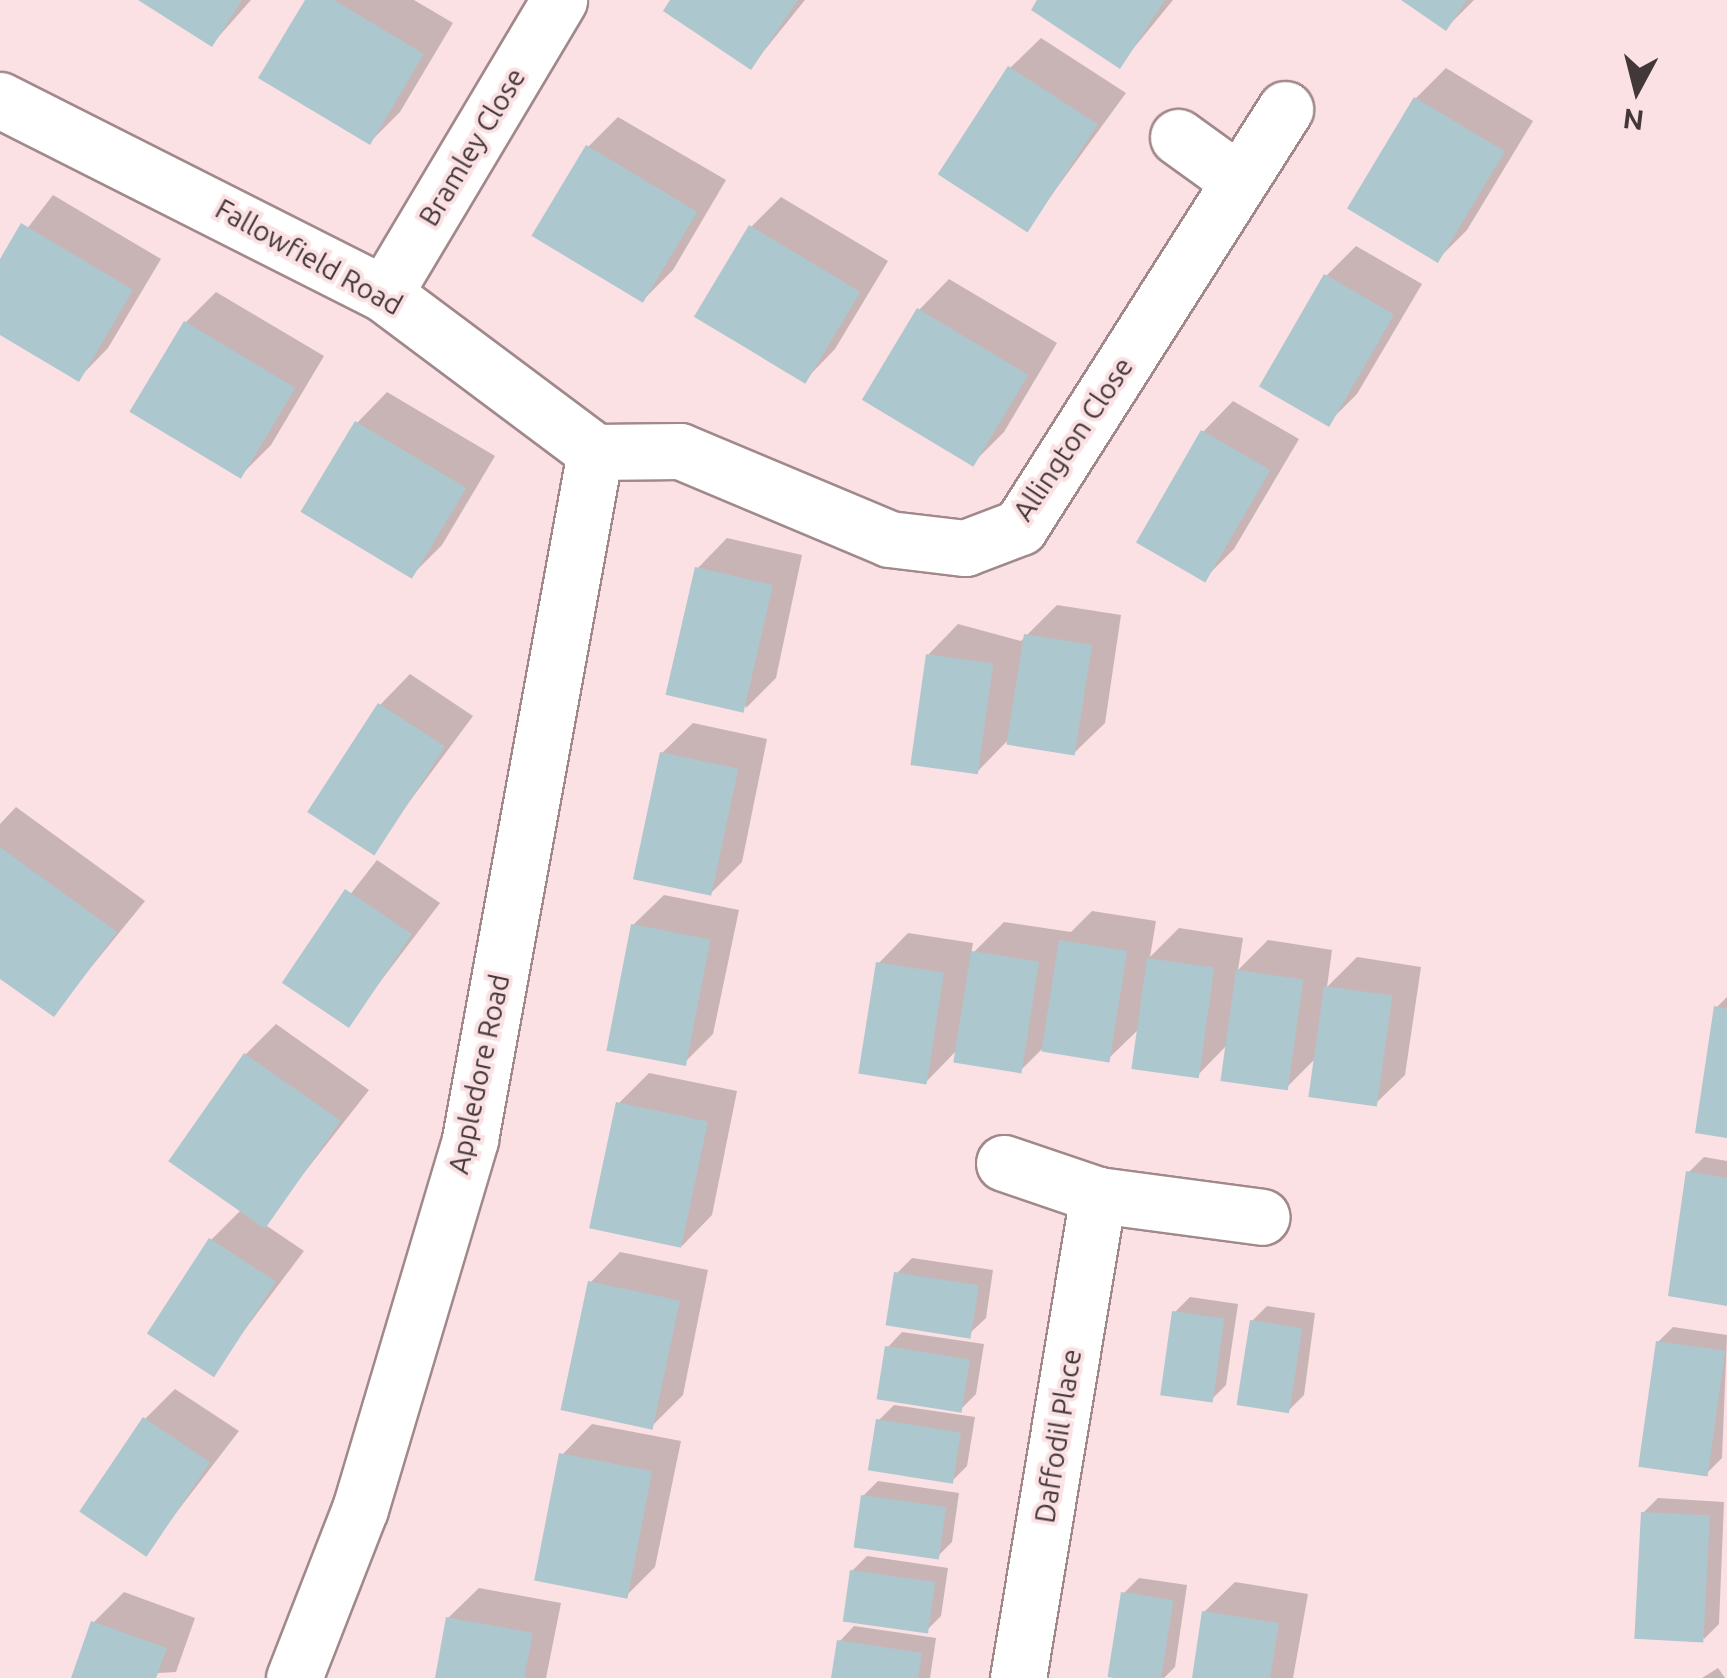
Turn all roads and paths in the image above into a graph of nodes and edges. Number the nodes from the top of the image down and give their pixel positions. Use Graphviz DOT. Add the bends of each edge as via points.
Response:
graph roads {
  1 [pos="559,0"];
  2 [pos="0,100"];
  3 [pos="1285,109"];
  4 [pos="1178,138"];
  5 [pos="1240,181"];
  6 [pos="384,294"];
  7 [pos="595,452"];
  8 [pos="1004,1164"];
  9 [pos="1098,1195"];
  10 [pos="1262,1217"];
  11 [pos="294,1678"];
  12 [pos="1018,1678"];
  1 -- 6 [label="street, Bramley Close"];
  2 -- 6 [label="street, Fallowfield Road"];
  3 -- 5 [label="street, Allington Close"];
  4 -- 5 [label="street"];
  5 -- 7 [label="street, Allington Close" via="1020,527 964,548 889,539 680,451"];
  6 -- 7 [label="street, Fallowfield Road" via="532,396"];
  7 -- 11 [label="street, Appledore Road" via="470,1139 360,1510"];
  8 -- 9 [label="street"];
  9 -- 10 [label="street"];
  9 -- 12 [label="street, Daffodil Place"];
}
